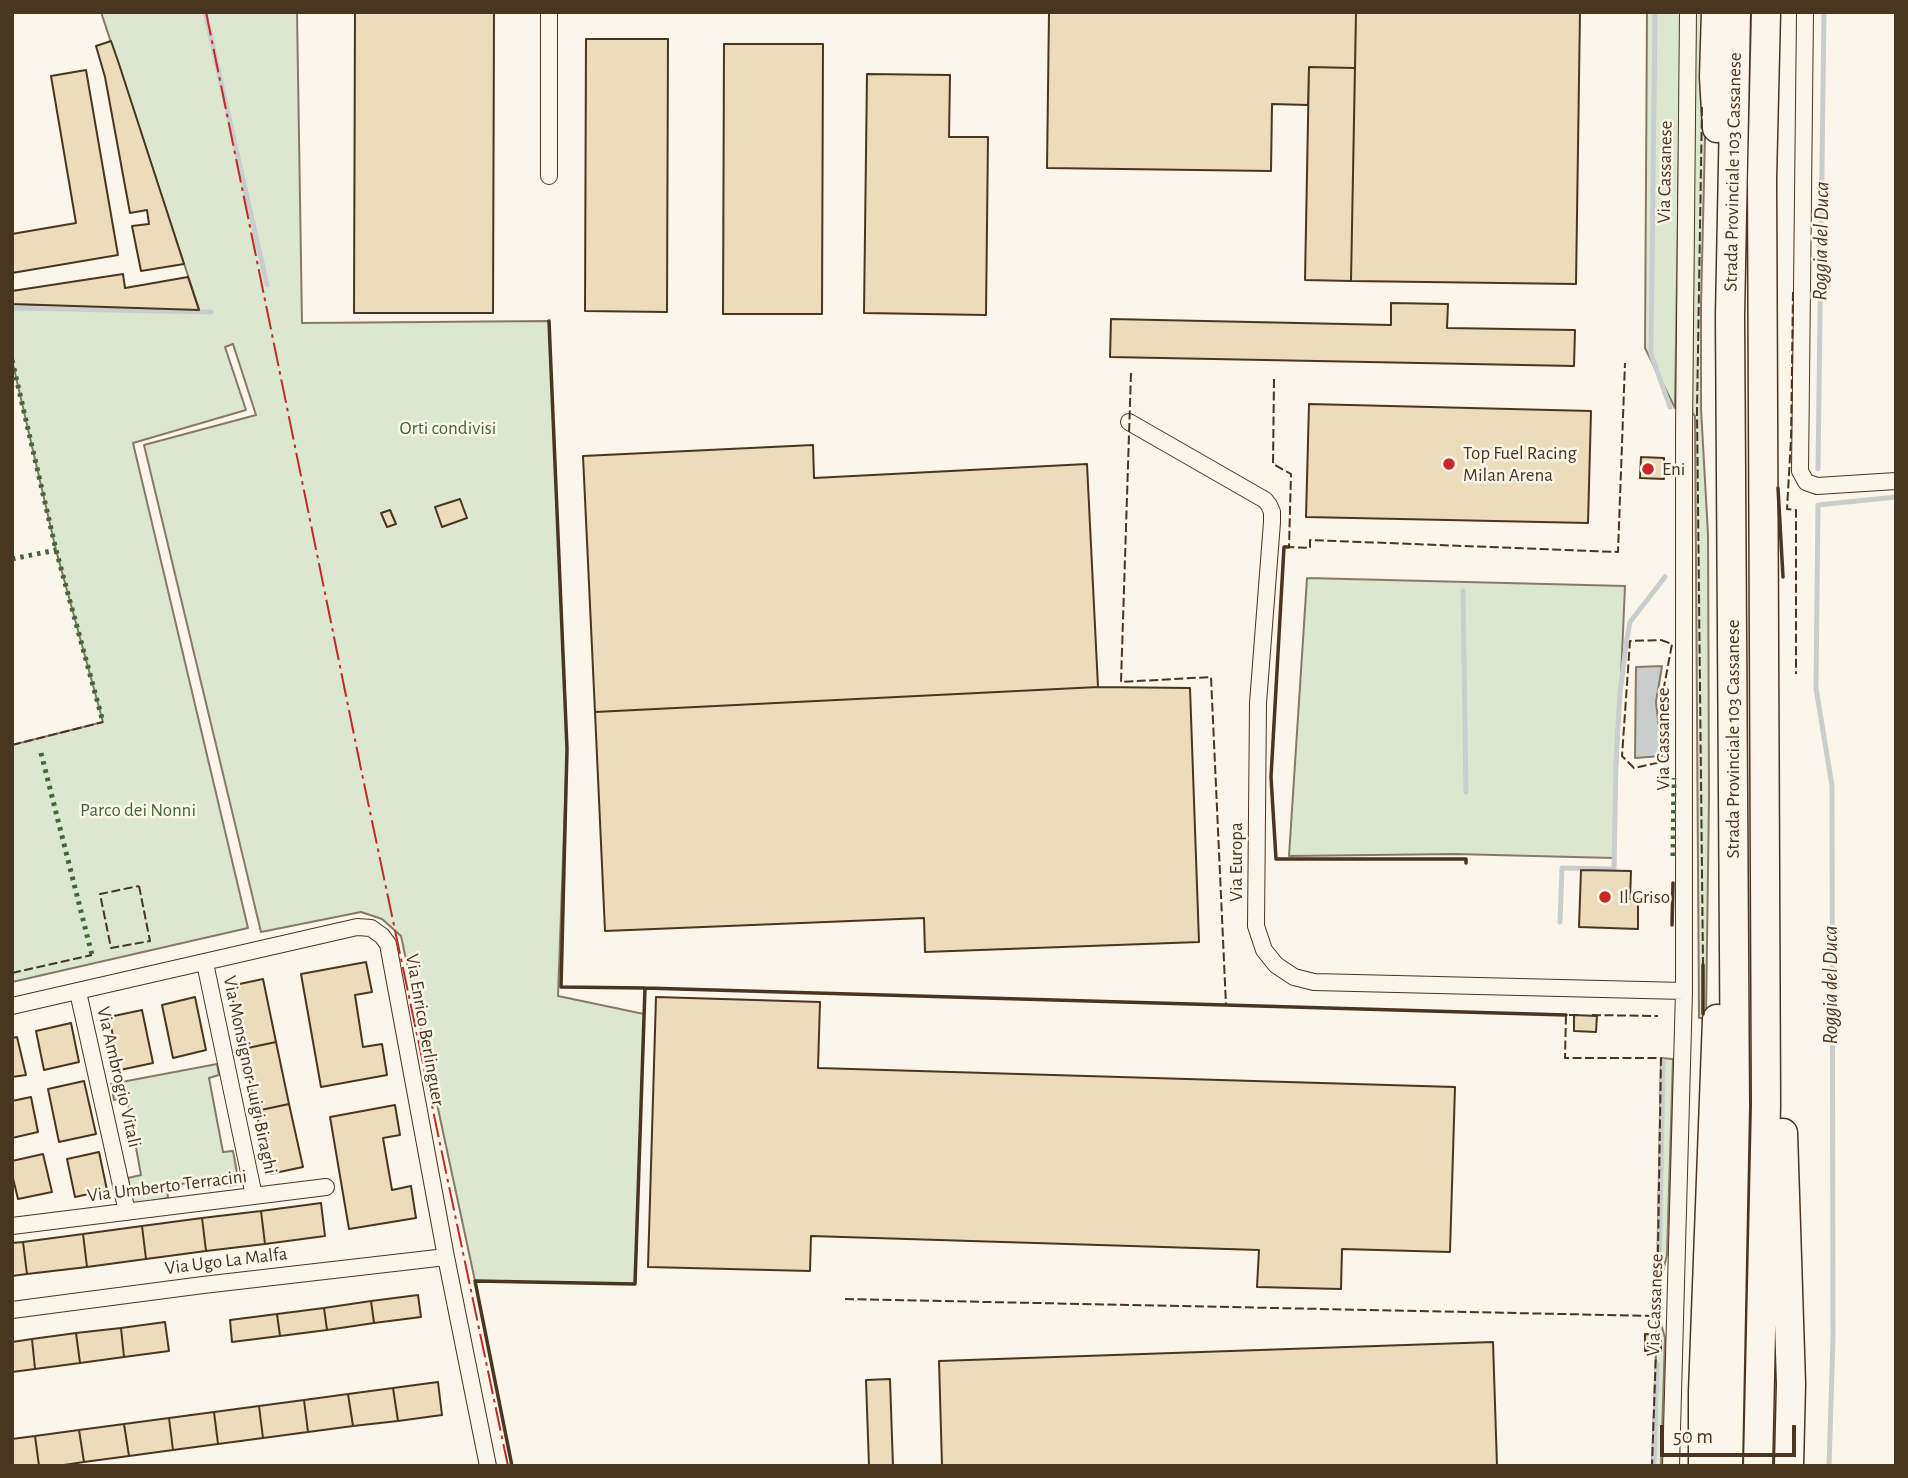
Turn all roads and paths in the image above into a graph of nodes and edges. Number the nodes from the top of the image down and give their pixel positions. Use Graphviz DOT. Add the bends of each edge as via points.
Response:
graph roads {
  1 [pos="549,12"];
  2 [pos="1688,12"];
  3 [pos="1716,12"];
  4 [pos="1737,12"];
  5 [pos="1766,12"];
  6 [pos="1805,12"];
  7 [pos="549,176"];
  8 [pos="1730,316"];
  9 [pos="1129,422"];
  10 [pos="1896,481"];
  11 [pos="1763,523"];
  12 [pos="1733,706"];
  13 [pos="205,962"];
  14 [pos="1684,991"];
  15 [pos="78,992"];
  16 [pos="12,1006"];
  17 [pos="326,1187"];
  18 [pos="254,1196"];
  19 [pos="127,1212"];
  20 [pos="12,1226"];
  21 [pos="446,1257"];
  22 [pos="12,1310"];
  23 [pos="488,1466"];
  24 [pos="1671,1466"];
  25 [pos="1703,1466"];
  26 [pos="1728,1466"];
  27 [pos="1758,1466"];
  28 [pos="1789,1466"];
  1 -- 7 [label="street"];
  2 -- 14 [label="street, Via Cassanese"];
  3 -- 8 [label="highway" via="1714,77"];
  4 -- 8 [label="highway, Strada Provinciale 103 Cassanese"];
  5 -- 11 [label="highway, Strada Provinciale 103 Cassanese"];
  6 -- 10 [label="street" via="1800,471 1806,482 1817,486"];
  8 -- 12 [label="highway, Strada Provinciale 103 Cassanese"];
  9 -- 14 [label="street, Via Europa" via="1265,500 1272,512 1258,703 1256,926 1264,950 1276,964 1294,977 1314,982"];
  11 -- 27 [label="highway, Strada Provinciale 103 Cassanese" via="1766,1105"];
  11 -- 28 [label="highway" via="1779,681"];
  12 -- 25 [label="highway" via="1715,1066"];
  12 -- 26 [label="highway, Strada Provinciale 103 Cassanese" via="1735,1106"];
  13 -- 15 [label="street, Via Enrico Berlinguer"];
  13 -- 18 [label="street, Via Monsignor Luigi Biraghi"];
  13 -- 21 [label="street, Via Enrico Berlinguer" via="361,927 377,932 388,944"];
  14 -- 24 [label="street, Via Cassanese"];
  15 -- 16 [label="street, Via Enrico Berlinguer"];
  15 -- 19 [label="street, Via Ambrogio Vitali"];
  17 -- 18 [label="street, Via Umberto Terracini"];
  18 -- 19 [label="street, Via Umberto Terracini"];
  19 -- 20 [label="street, Via Umberto Terracini"];
  21 -- 22 [label="street, Via Ugo La Malfa"];
  21 -- 23 [label="street, Via Enrico Berlinguer"];
}
